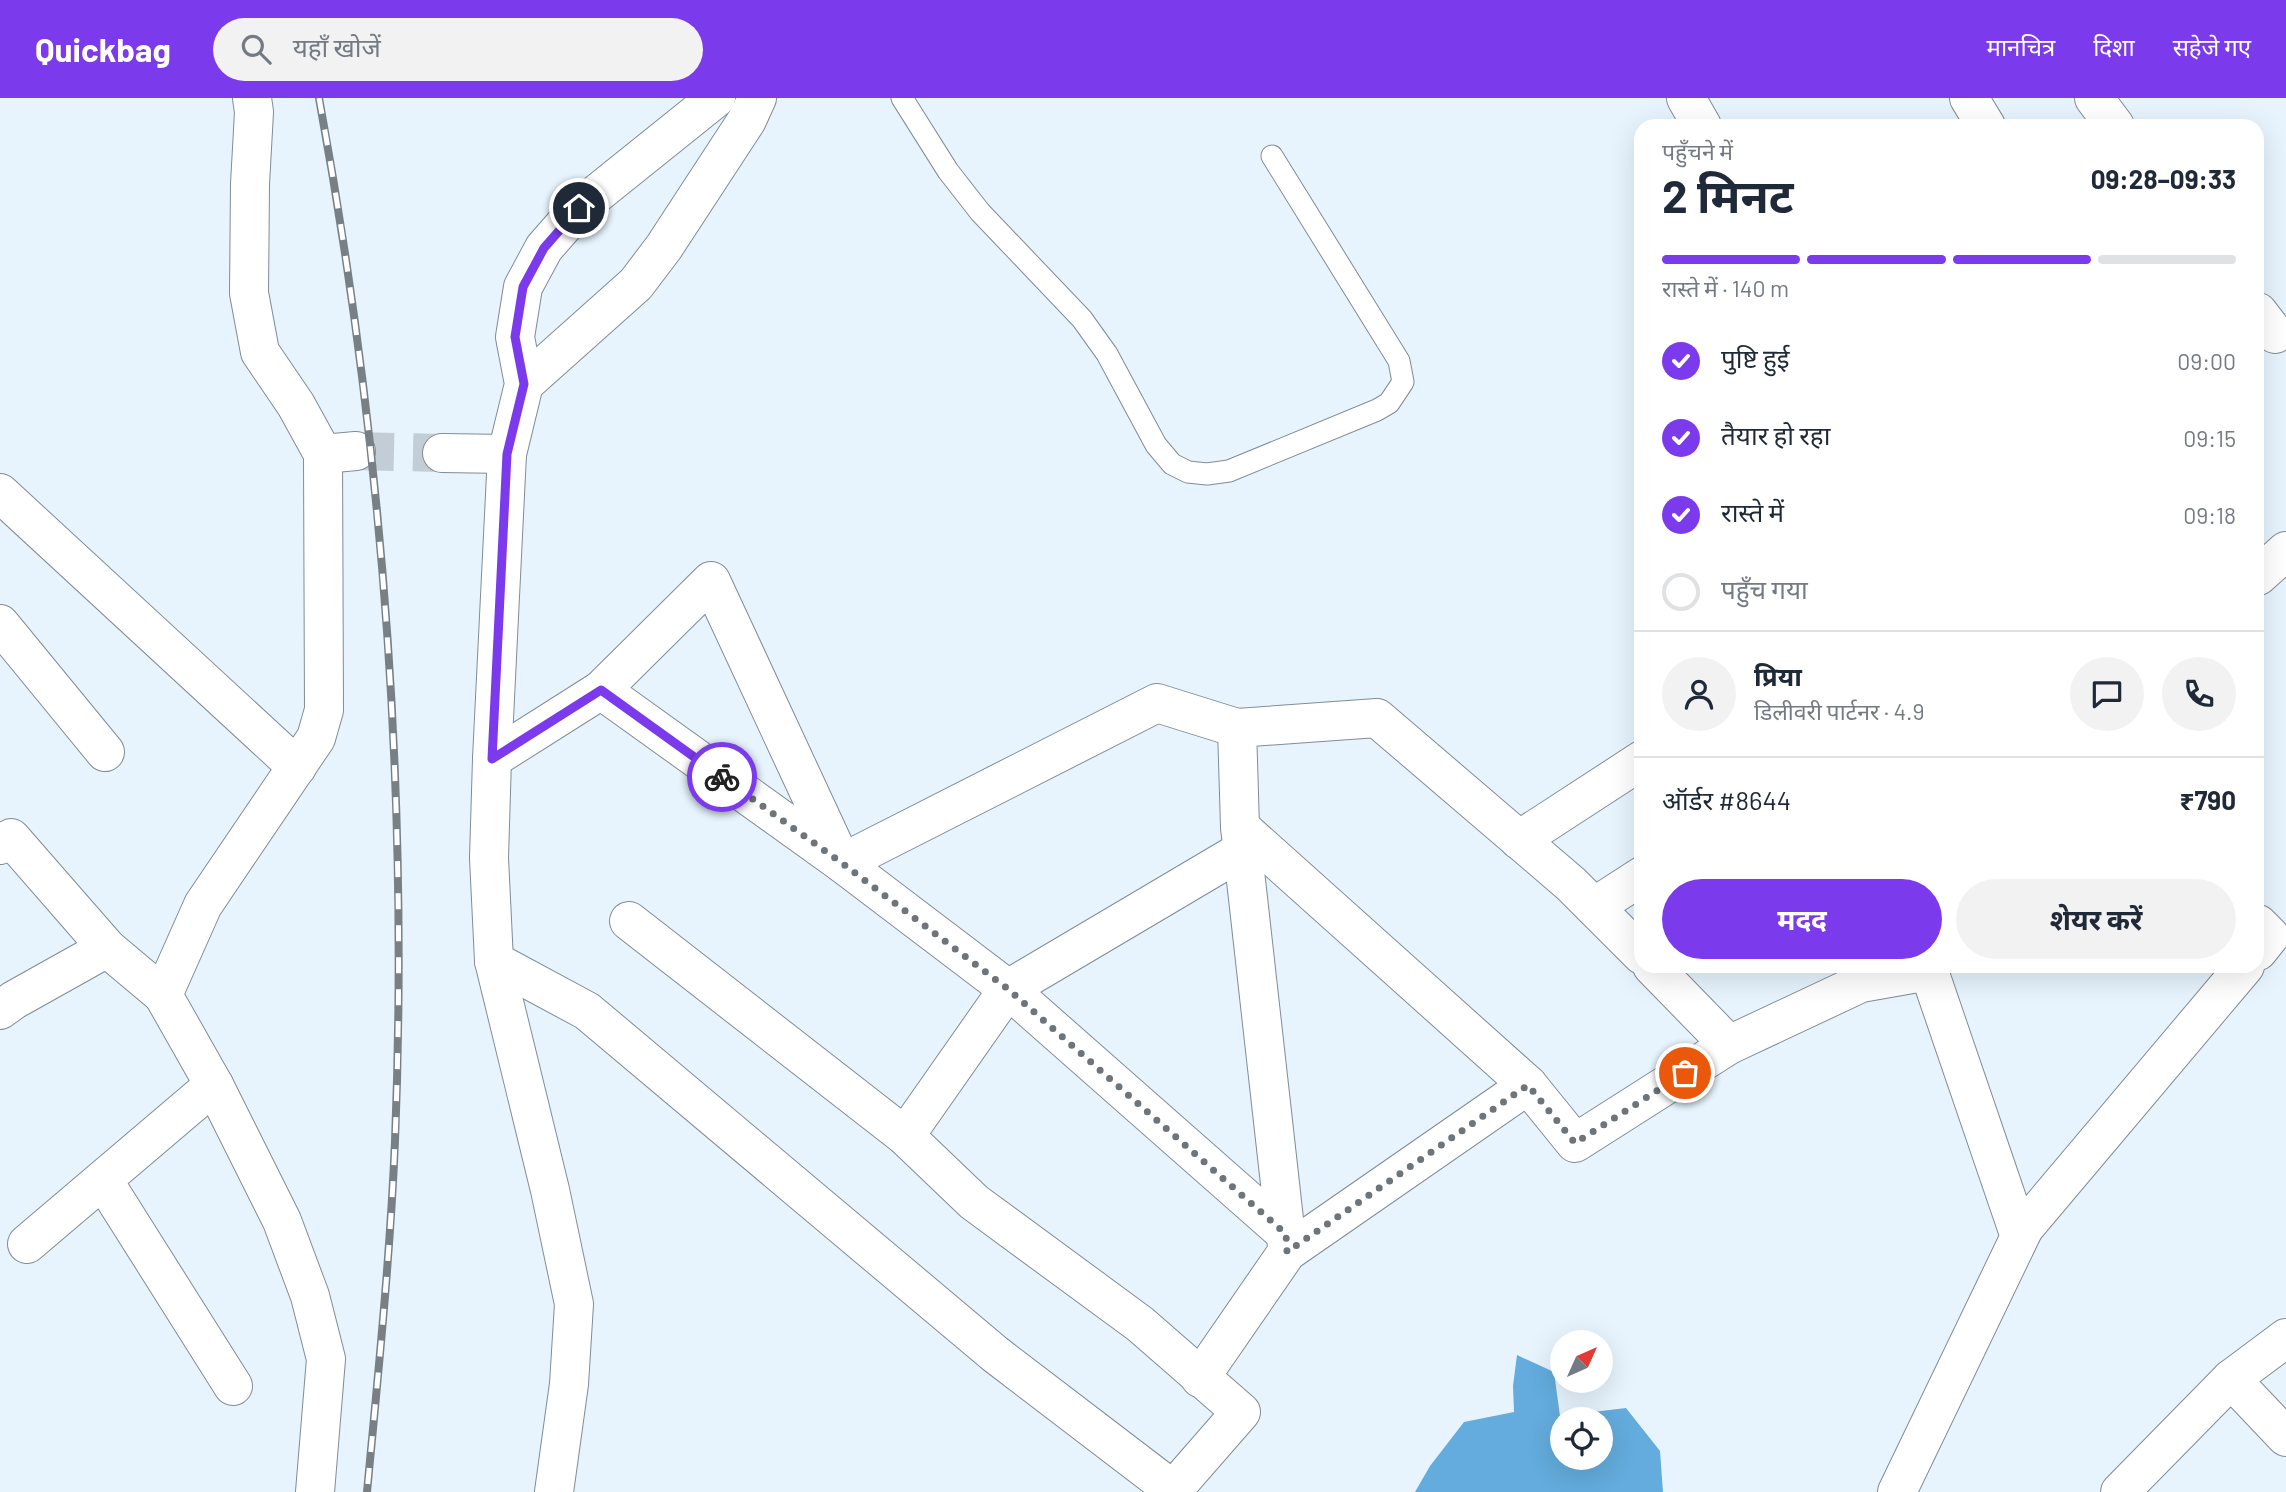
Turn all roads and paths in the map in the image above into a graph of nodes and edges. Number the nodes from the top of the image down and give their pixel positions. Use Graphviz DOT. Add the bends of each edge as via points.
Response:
graph roads {
  1 [pos="252,98"];
  2 [pos="716,98"];
  3 [pos="757,98"];
  4 [pos="902,98"];
  5 [pos="1686,98"];
  6 [pos="1969,98"];
  7 [pos="2094,98"];
  8 [pos="1698,119"];
  9 [pos="1982,119"];
  10 [pos="2110,119"];
  11 [pos="1272,156"];
  12 [pos="524,384"];
  13 [pos="442,453"];
  14 [pos="507,454"];
  15 [pos="0,493"];
  16 [pos="2286,551"];
  17 [pos="2264,571"];
  18 [pos="0,624"];
  19 [pos="601,690"];
  20 [pos="1237,728"];
  21 [pos="105,752"];
  22 [pos="492,759"];
  23 [pos="1634,765"];
  24 [pos="297,766"];
  25 [pos="1242,839"];
  26 [pos="1520,840"];
  27 [pos="0,845"];
  28 [pos="842,863"];
  29 [pos="1634,881"];
  30 [pos="1594,907"];
  31 [pos="629,921"];
  32 [pos="1634,947"];
  33 [pos="107,948"];
  34 [pos="494,961"];
  35 [pos="1659,973"];
  36 [pos="1911,973"];
  37 [pos="1934,973"];
  38 [pos="2239,973"];
  39 [pos="1008,989"];
  40 [pos="163,996"];
  41 [pos="0,1010"];
  42 [pos="1729,1045"];
  43 [pos="214,1085"];
  44 [pos="1528,1085"];
  45 [pos="905,1136"];
  46 [pos="103,1180"];
  47 [pos="2026,1224"];
  48 [pos="1287,1243"];
  49 [pos="27,1244"];
  50 [pos="2286,1338"];
  51 [pos="1200,1377"];
  52 [pos="2231,1379"];
  53 [pos="233,1386"];
  54 [pos="2286,1437"];
  55 [pos="1174,1491"];
  56 [pos="315,1492"];
  57 [pos="554,1492"];
  58 [pos="1897,1492"];
  59 [pos="2120,1492"];
  1 -- 24 [label="street" via="249,293 260,352 296,405 340,453 324,710 316,738"];
  2 -- 12 [label="street" via="579,208 544,248 523,287 515,337"];
  3 -- 12 [label="street" via="747,120 636,284"];
  4 -- 11 [label="lane" via="980,212 1082,319 1107,354 1156,444 1172,464 1188,472 1229,471 1365,415 1390,403 1403,382 1399,361"];
  5 -- 8 [label="street"];
  6 -- 9 [label="street"];
  7 -- 10 [label="street"];
  12 -- 14 [label="street"];
  13 -- 14 [label="street"];
  14 -- 22 [label="street"];
  15 -- 24 [label="street"];
  16 -- 17 [label="street"];
  18 -- 21 [label="street"];
  19 -- 22 [label="street"];
  19 -- 28 [label="street"];
  19 -- 28 [label="street" via="711,581"];
  20 -- 25 [label="street"];
  20 -- 26 [label="street" via="1377,718"];
  20 -- 28 [label="street" via="1157,703"];
  22 -- 34 [label="street" via="489,858"];
  23 -- 26 [label="street"];
  24 -- 40 [label="street" via="203,905"];
  25 -- 39 [label="street"];
  25 -- 44 [label="street"];
  25 -- 48 [label="street"];
  26 -- 30 [label="street"];
  27 -- 33 [label="street" via="11,838"];
  28 -- 39 [label="street"];
  29 -- 30 [label="street"];
  30 -- 32 [label="street"];
  31 -- 45 [label="street"];
  33 -- 40 [label="street"];
  33 -- 41 [label="street"];
  34 -- 55 [label="street" via="587,1011 995,1354"];
  34 -- 57 [label="street" via="574,1304"];
  35 -- 42 [label="street"];
  36 -- 42 [label="street" via="1861,982"];
  37 -- 47 [label="street" via="2019,1234"];
  38 -- 47 [label="street"];
  39 -- 45 [label="street"];
  39 -- 48 [label="street"];
  40 -- 43 [label="street"];
  42 -- 44 [label="street" via="1575,1143"];
  43 -- 46 [label="street"];
  43 -- 56 [label="street" via="282,1221 310,1297 326,1359"];
  44 -- 48 [label="street"];
  45 -- 51 [label="street" via="974,1202 1140,1324"];
  46 -- 49 [label="street"];
  46 -- 53 [label="street"];
  47 -- 58 [label="street"];
  48 -- 51 [label="street"];
  50 -- 52 [label="street"];
  51 -- 55 [label="street" via="1241,1412"];
  52 -- 54 [label="street"];
  52 -- 59 [label="street"];
}
